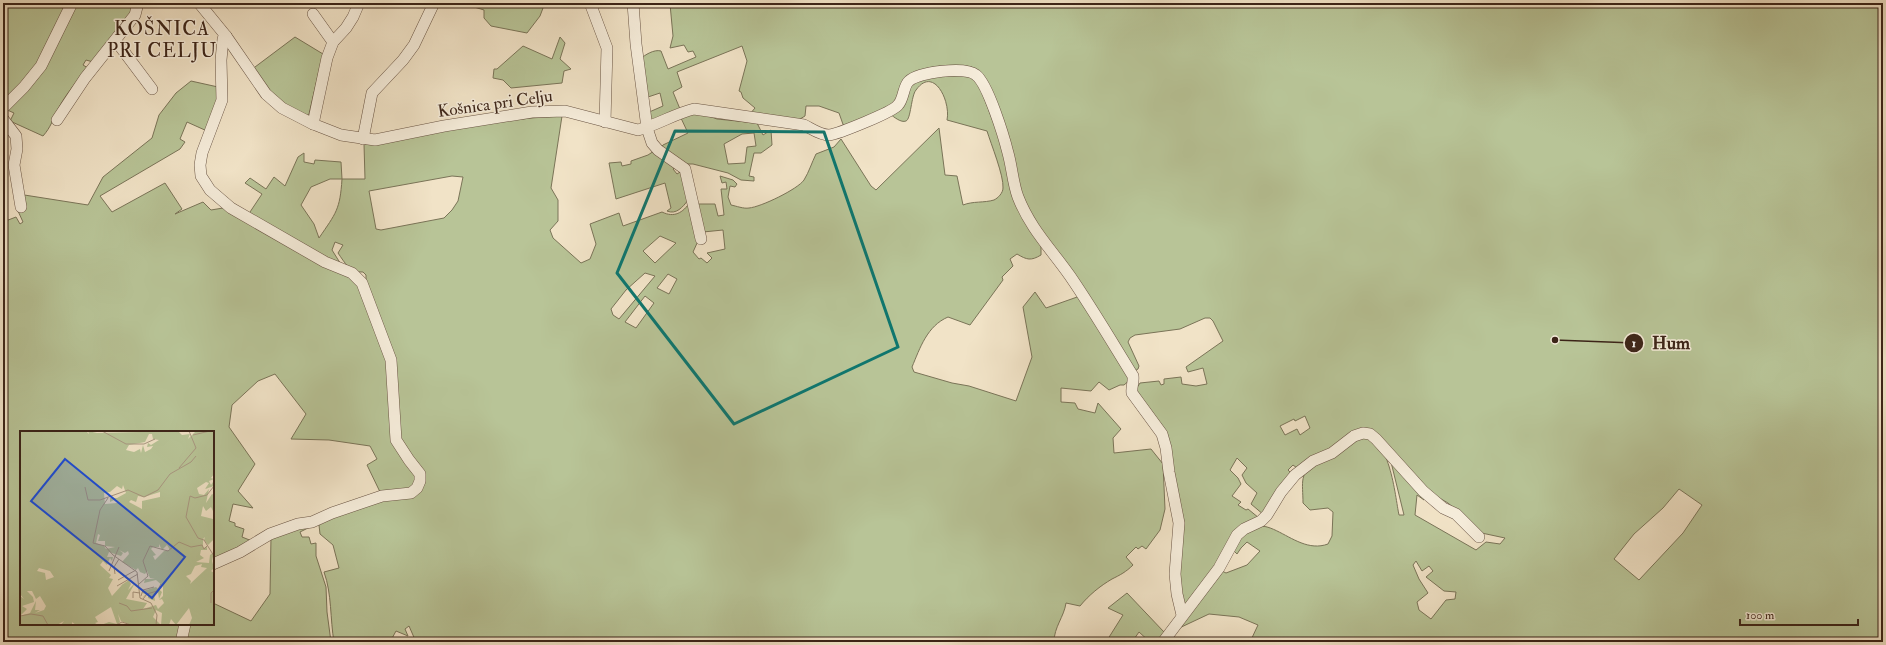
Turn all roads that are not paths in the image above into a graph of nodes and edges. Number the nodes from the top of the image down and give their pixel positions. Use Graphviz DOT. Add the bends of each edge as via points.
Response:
graph roads {
  1 [pos="72,3"];
  2 [pos="138,3"];
  3 [pos="199,3"];
  4 [pos="359,3"];
  5 [pos="434,3"];
  6 [pos="590,3"];
  7 [pos="633,3"];
  8 [pos="313,14"];
  9 [pos="226,36"];
  10 [pos="116,40"];
  11 [pos="334,42"];
  12 [pos="152,89"];
  13 [pos="3,108"];
  14 [pos="3,119"];
  15 [pos="57,120"];
  16 [pos="605,122"];
  17 [pos="313,124"];
  18 [pos="647,128"];
  19 [pos="363,139"];
  20 [pos="21,207"];
  21 [pos="701,239"];
  22 [pos="1479,537"];
  23 [pos="214,564"];
  24 [pos="1182,615"];
  25 [pos="185,625"];
  26 [pos="181,642"];
  27 [pos="1163,642"];
  1 -- 13 [label="street" via="41,66"];
  2 -- 10 [label="street" via="135,15"];
  3 -- 9 [label="street, Košnica pri Celju"];
  4 -- 11 [label="street" via="350,23"];
  5 -- 19 [label="street" via="414,45 372,93"];
  6 -- 16 [label="street" via="607,48"];
  7 -- 18 [label="street"];
  8 -- 11 [label="street"];
  9 -- 17 [label="street, Košnica pri Celju" via="266,94 282,108"];
  9 -- 23 [label="street" via="223,39 221,60 222,100 202,153 201,176 210,190 231,208 325,262 352,273 362,283 391,360 396,440 420,474 420,481 411,493 382,496 312,522 270,534"];
  10 -- 12 [label="street"];
  10 -- 15 [label="street" via="85,78"];
  11 -- 17 [label="street" via="327,58"];
  14 -- 20 [label="street" via="16,136 14,165"];
  16 -- 18 [label="street, Košnica pri Celju" via="638,130"];
  16 -- 19 [label="street, Košnica pri Celju" via="565,110 532,112 375,140"];
  17 -- 19 [label="street, Košnica pri Celju" via="341,135"];
  18 -- 21 [label="street" via="652,143 658,150 685,169"];
  18 -- 24 [label="street, Košnica pri Celju" via="694,109 804,125 827,135 843,132 898,106 907,82 918,76 948,71 970,72 976,75 983,83 1008,153 1017,196 1028,220 1082,295 1133,376 1132,393 1162,434 1179,523 1175,574"];
  22 -- 24 [label="street" via="1456,514 1443,508 1423,491 1376,439 1370,434 1363,433 1309,464 1295,475 1267,515 1237,535 1219,568"];
  24 -- 27 [label="street"];
  25 -- 26 [label="street"];
}
